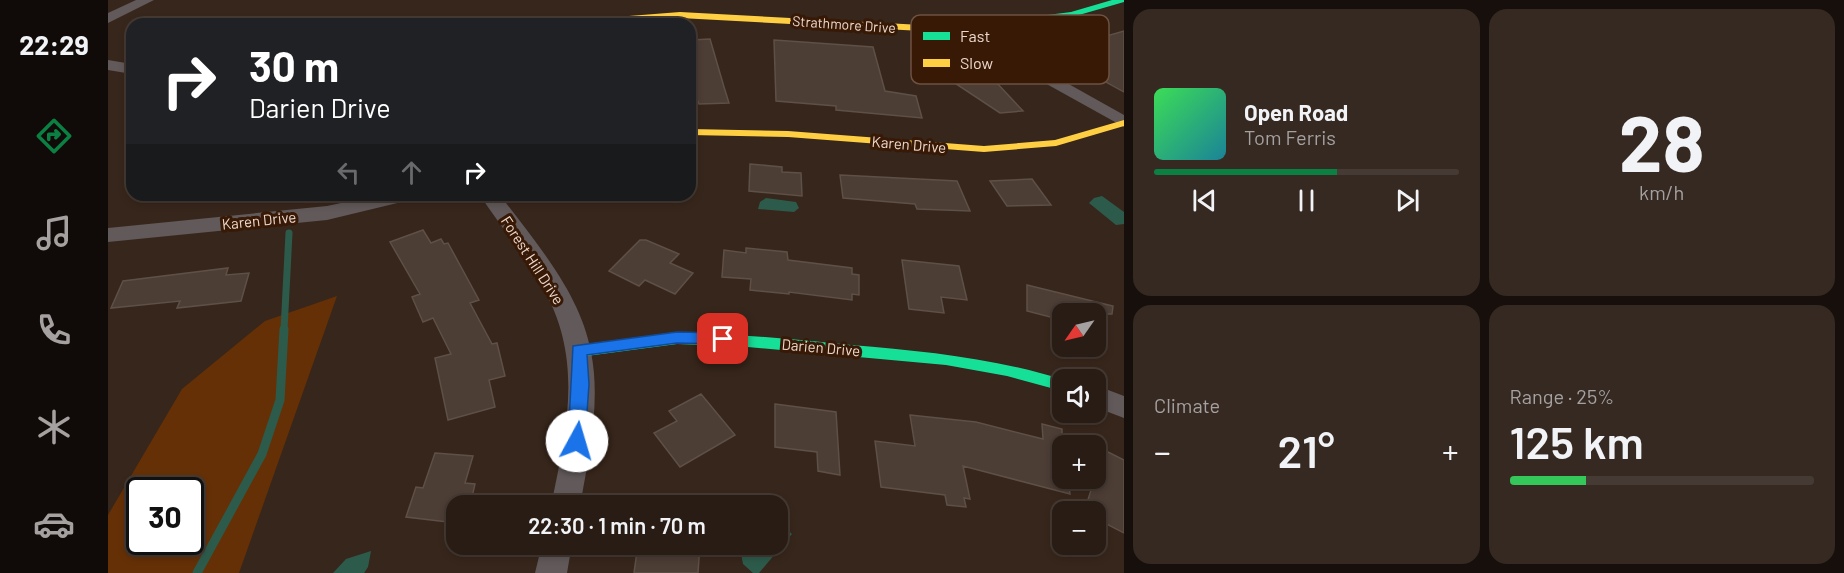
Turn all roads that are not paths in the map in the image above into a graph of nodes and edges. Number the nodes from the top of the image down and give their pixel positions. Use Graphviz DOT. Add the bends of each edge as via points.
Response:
graph roads {
  1 [pos="147,0"];
  2 [pos="1121,0"];
  3 [pos="1070,15"];
  4 [pos="679,18"];
  5 [pos="108,19"];
  6 [pos="911,28"];
  7 [pos="108,65"];
  8 [pos="126,68"];
  9 [pos="1057,84"];
  10 [pos="1124,122"];
  11 [pos="696,132"];
  12 [pos="380,201"];
  13 [pos="494,201"];
  14 [pos="108,235"];
  15 [pos="579,351"];
  16 [pos="1052,382"];
  17 [pos="1106,400"];
  18 [pos="1124,406"];
  19 [pos="567,495"];
  20 [pos="555,555"];
  21 [pos="551,573"];
  1 -- 5 [label="street"];
  2 -- 3 [label="street, Strathmore Drive"];
  4 -- 6 [label="street, Strathmore Drive" via="717,16"];
  7 -- 8 [label="street"];
  9 -- 10 [label="street"];
  10 -- 11 [label="street, Karen Drive" via="1056,143 984,149 788,134"];
  12 -- 14 [label="street, Karen Drive" via="327,213"];
  13 -- 15 [label="street, Forest Hill Drive" via="560,300"];
  15 -- 16 [label="street, Darien Drive" via="677,338 737,340 946,359"];
  15 -- 19 [label="street, Forest Hill Drive" via="579,419"];
  17 -- 18 [label="street"];
  20 -- 21 [label="street"];
}
